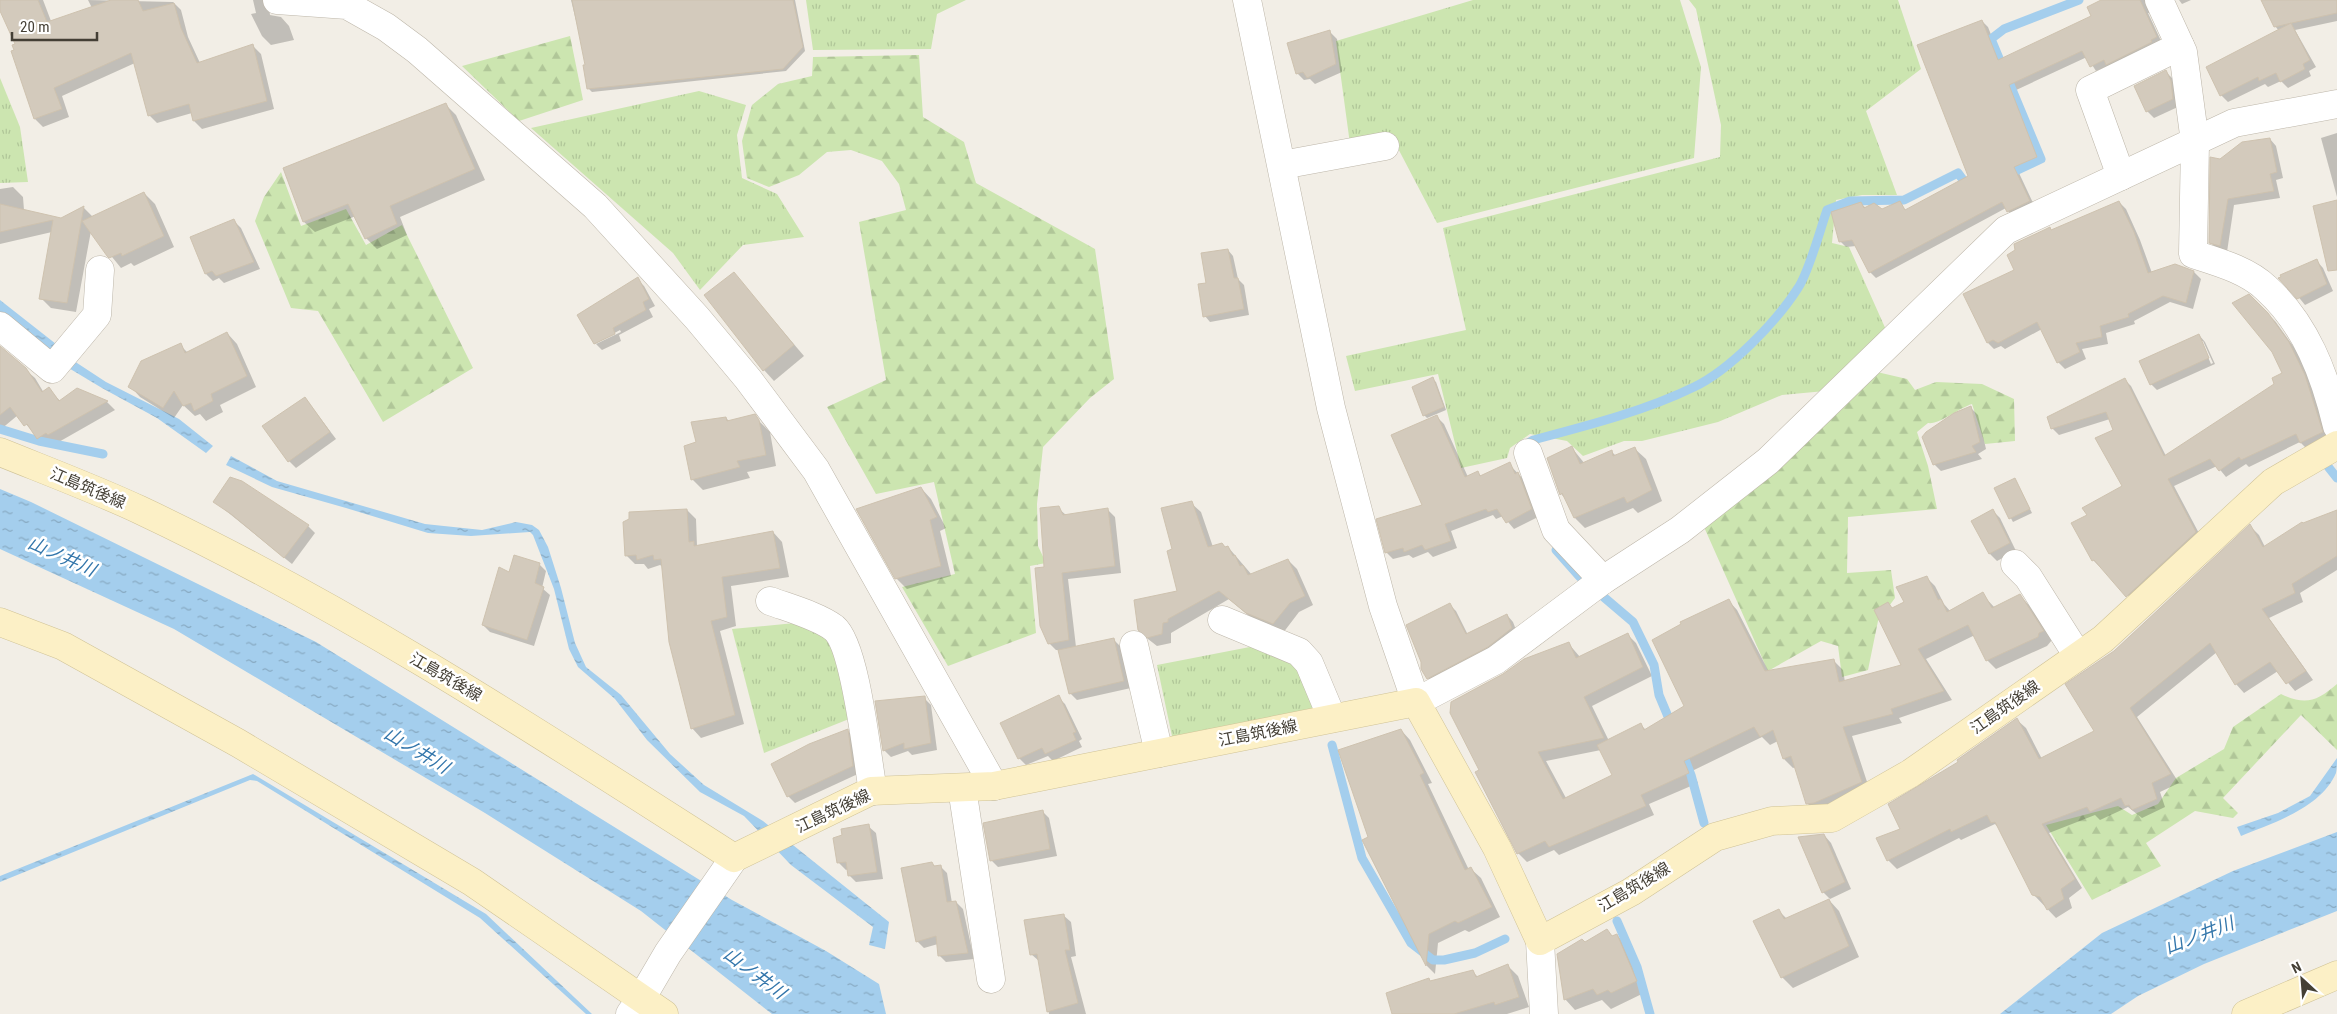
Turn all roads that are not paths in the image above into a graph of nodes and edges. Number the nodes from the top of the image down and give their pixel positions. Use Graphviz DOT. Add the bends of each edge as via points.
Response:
graph roads {
  1 [pos="277,0"];
  2 [pos="1247,0"];
  3 [pos="2159,0"];
  4 [pos="2180,46"];
  5 [pos="2337,104"];
  6 [pos="2196,142"];
  7 [pos="1385,146"];
  8 [pos="1282,165"];
  9 [pos="2121,176"];
  10 [pos="100,270"];
  11 [pos="0,326"];
  12 [pos="2337,426"];
  13 [pos="2337,445"];
  14 [pos="0,452"];
  15 [pos="1528,453"];
  16 [pos="2015,564"];
  17 [pos="1604,580"];
  18 [pos="770,602"];
  19 [pos="1222,620"];
  20 [pos="0,622"];
  21 [pos="1134,645"];
  22 [pos="2078,656"];
  23 [pos="1416,702"];
  24 [pos="1332,718"];
  25 [pos="1159,754"];
  26 [pos="994,786"];
  27 [pos="962,788"];
  28 [pos="873,791"];
  29 [pos="734,858"];
  30 [pos="1540,941"];
  31 [pos="2337,975"];
  32 [pos="991,979"];
  33 [pos="635,1006"];
  34 [pos="664,1014"];
  35 [pos="1544,1014"];
  36 [pos="2246,1014"];
  1 -- 26 [label="street" via="347,5 386,27 417,50 595,206 691,311 748,379 816,470"];
  2 -- 8 [label="street"];
  3 -- 4 [label="street"];
  4 -- 6 [label="street"];
  4 -- 9 [label="street" via="2090,90"];
  5 -- 6 [label="street" via="2234,123"];
  6 -- 9 [label="street"];
  6 -- 12 [label="street" via="2193,254 2232,267 2266,287 2300,326 2328,388"];
  7 -- 8 [label="street"];
  8 -- 23 [label="street" via="1331,408 1383,606"];
  9 -- 17 [label="street" via="2006,230 1768,461 1680,530"];
  10 -- 11 [label="street" via="97,315 52,369"];
  13 -- 22 [label="main road, 江島筑後線" via="2273,482 2103,638"];
  14 -- 29 [label="main road, 江島筑後線" via="140,510 306,595 528,726"];
  15 -- 17 [label="street" via="1556,530"];
  16 -- 22 [label="street" via="2028,577"];
  17 -- 23 [label="street" via="1496,660"];
  18 -- 28 [label="street" via="798,611 833,628 841,636 851,663"];
  19 -- 24 [label="street" via="1298,652 1310,663"];
  20 -- 33 [label="main road" via="63,646 238,743 472,882"];
  21 -- 25 [label="street"];
  22 -- 30 [label="main road, 江島筑後線" via="1910,773 1832,818 1772,821 1715,837 1632,892"];
  23 -- 24 [label="main road, 江島筑後線"];
  23 -- 30 [label="main road" via="1496,848"];
  24 -- 25 [label="main road, 江島筑後線"];
  25 -- 26 [label="main road, 江島筑後線"];
  26 -- 27 [label="main road, 江島筑後線"];
  27 -- 28 [label="main road, 江島筑後線"];
  27 -- 32 [label="street"];
  28 -- 29 [label="main road, 江島筑後線"];
  29 -- 33 [label="street"];
  30 -- 35 [label="street"];
  31 -- 36 [label="main road"];
  33 -- 34 [label="main road"];
}
